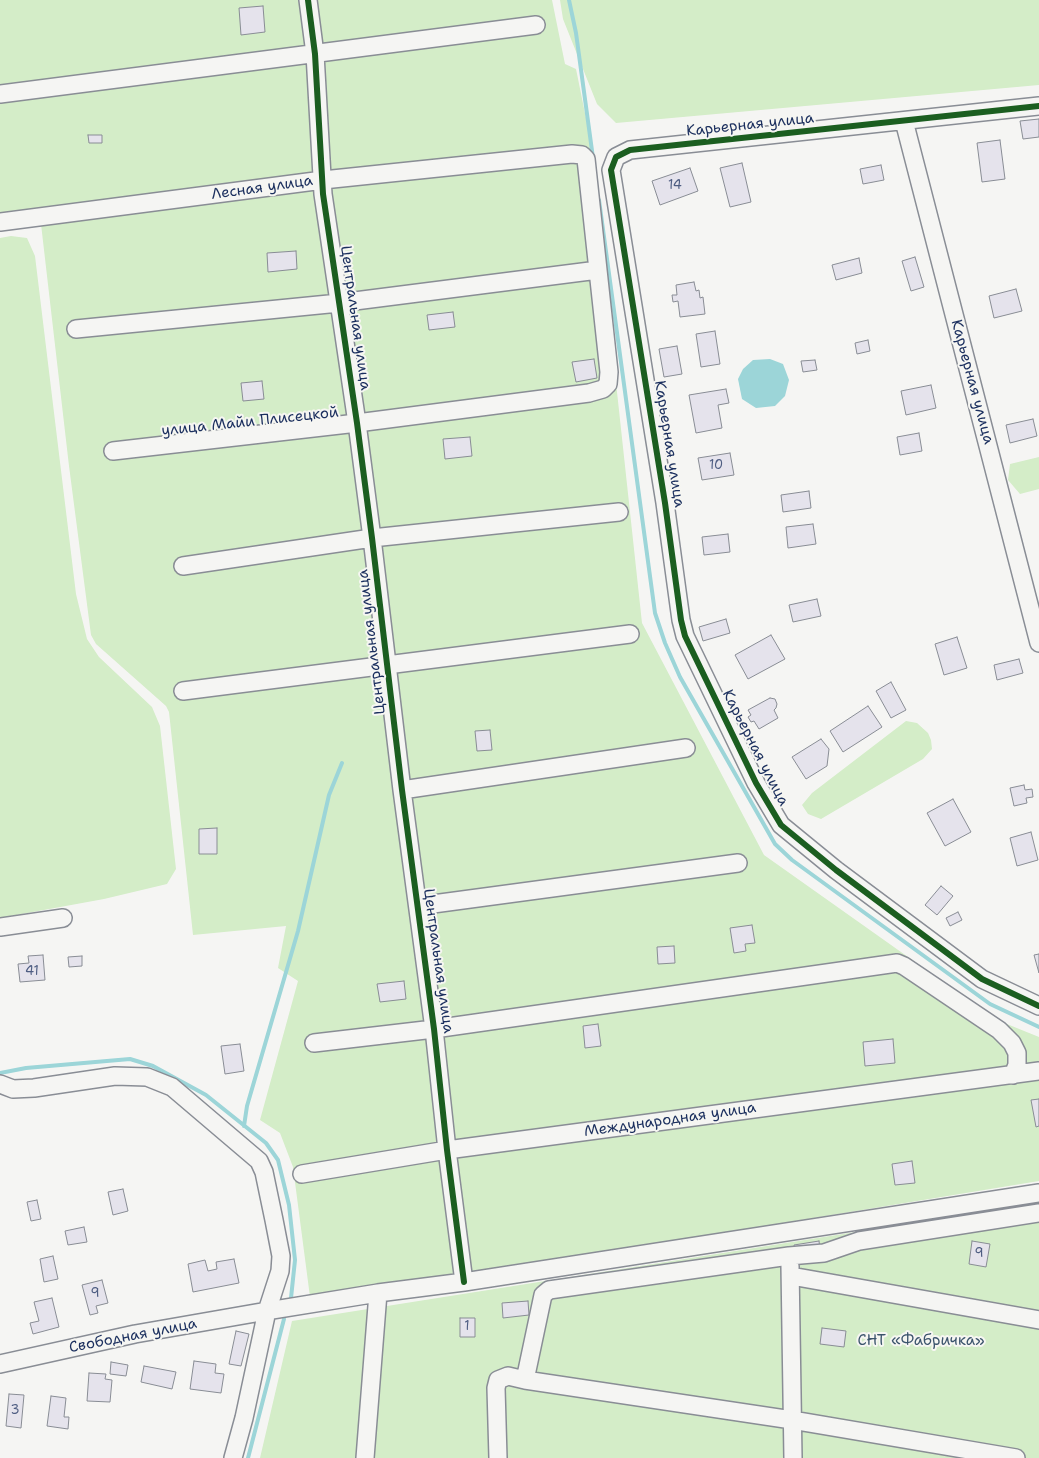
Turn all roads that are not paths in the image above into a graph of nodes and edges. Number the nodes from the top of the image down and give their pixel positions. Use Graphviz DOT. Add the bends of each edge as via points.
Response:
graph roads {
  1 [pos="308,0"];
  2 [pos="536,25"];
  3 [pos="315,54"];
  4 [pos="0,94"];
  5 [pos="1039,106"];
  6 [pos="904,121"];
  7 [pos="323,180"];
  8 [pos="0,222"];
  9 [pos="598,270"];
  10 [pos="339,302"];
  11 [pos="76,328"];
  12 [pos="357,423"];
  13 [pos="112,451"];
  14 [pos="619,512"];
  15 [pos="372,538"];
  16 [pos="182,566"];
  17 [pos="630,634"];
  18 [pos="1039,642"];
  19 [pos="388,666"];
  20 [pos="184,692"];
  21 [pos="686,748"];
  22 [pos="402,790"];
  23 [pos="738,863"];
  24 [pos="418,906"];
  25 [pos="63,918"];
  26 [pos="0,927"];
  27 [pos="1039,1006"];
  28 [pos="434,1029"];
  29 [pos="314,1043"];
  30 [pos="1039,1071"];
  31 [pos="1013,1075"];
  32 [pos="0,1084"];
  33 [pos="447,1150"];
  34 [pos="302,1174"];
  35 [pos="1039,1193"];
  36 [pos="1039,1213"];
  37 [pos="787,1232"];
  38 [pos="789,1256"];
  39 [pos="791,1276"];
  40 [pos="464,1282"];
  41 [pos="378,1293"];
  42 [pos="267,1311"];
  43 [pos="1039,1320"];
  44 [pos="0,1364"];
  45 [pos="524,1380"];
  46 [pos="792,1420"];
  47 [pos="233,1458"];
  48 [pos="365,1458"];
  49 [pos="498,1458"];
  50 [pos="792,1458"];
  51 [pos="1016,1458"];
  1 -- 3 [label="street, Центральная улица"];
  2 -- 3 [label="street"];
  3 -- 4 [label="street"];
  3 -- 7 [label="street, Центральная улица"];
  5 -- 6 [label="street, Карьерная улица"];
  6 -- 18 [label="street, Карьерная улица"];
  6 -- 27 [label="street, Карьерная улица" via="630,150 616,157 611,170 665,503 681,620 685,636 756,783 781,825 836,870 982,979"];
  7 -- 8 [label="street, Лесная улица"];
  7 -- 9 [label="street, Лесная улица" via="582,155 586,159"];
  7 -- 10 [label="street, Центральная улица"];
  9 -- 10 [label="street"];
  9 -- 12 [label="street, улица Майи Плисецкой" via="609,372 608,384 603,389 589,393"];
  10 -- 11 [label="street"];
  10 -- 12 [label="street, Центральная улица"];
  12 -- 13 [label="street, улица Майи Плисецкой"];
  12 -- 15 [label="street, Центральная улица"];
  14 -- 15 [label="street"];
  15 -- 16 [label="street"];
  15 -- 19 [label="street, Центральная улица"];
  17 -- 19 [label="street"];
  19 -- 20 [label="street"];
  19 -- 22 [label="street, Центральная улица"];
  21 -- 22 [label="street"];
  22 -- 24 [label="street, Центральная улица"];
  23 -- 24 [label="street"];
  24 -- 28 [label="street, Центральная улица"];
  25 -- 26 [label="street"];
  28 -- 29 [label="street"];
  28 -- 31 [label="street" via="897,963 999,1030 1012,1042 1017,1053 1017,1065"];
  28 -- 33 [label="street, Центральная улица"];
  30 -- 31 [label="street, Международная улица"];
  31 -- 33 [label="street, Международная улица"];
  32 -- 42 [label="street" via="13,1089 115,1076 147,1077 178,1092 259,1161 264,1172 280,1256 280,1271"];
  33 -- 34 [label="street, Международная улица"];
  33 -- 40 [label="street, Центральная улица"];
  35 -- 37 [label="street, Свободная улица"];
  36 -- 38 [label="street" via="859,1240 824,1253"];
  37 -- 38 [label="street"];
  37 -- 40 [label="street, Свободная улица"];
  38 -- 39 [label="street"];
  38 -- 45 [label="street" via="549,1290 543,1295"];
  39 -- 43 [label="street"];
  39 -- 46 [label="street"];
  40 -- 41 [label="street, Свободная улица"];
  41 -- 42 [label="street, Свободная улица"];
  41 -- 48 [label="street"];
  42 -- 44 [label="street, Свободная улица" via="135,1334"];
  42 -- 47 [label="street"];
  45 -- 46 [label="street"];
  45 -- 49 [label="street" via="508,1376 498,1380"];
  46 -- 50 [label="street"];
  46 -- 51 [label="street"];
}
